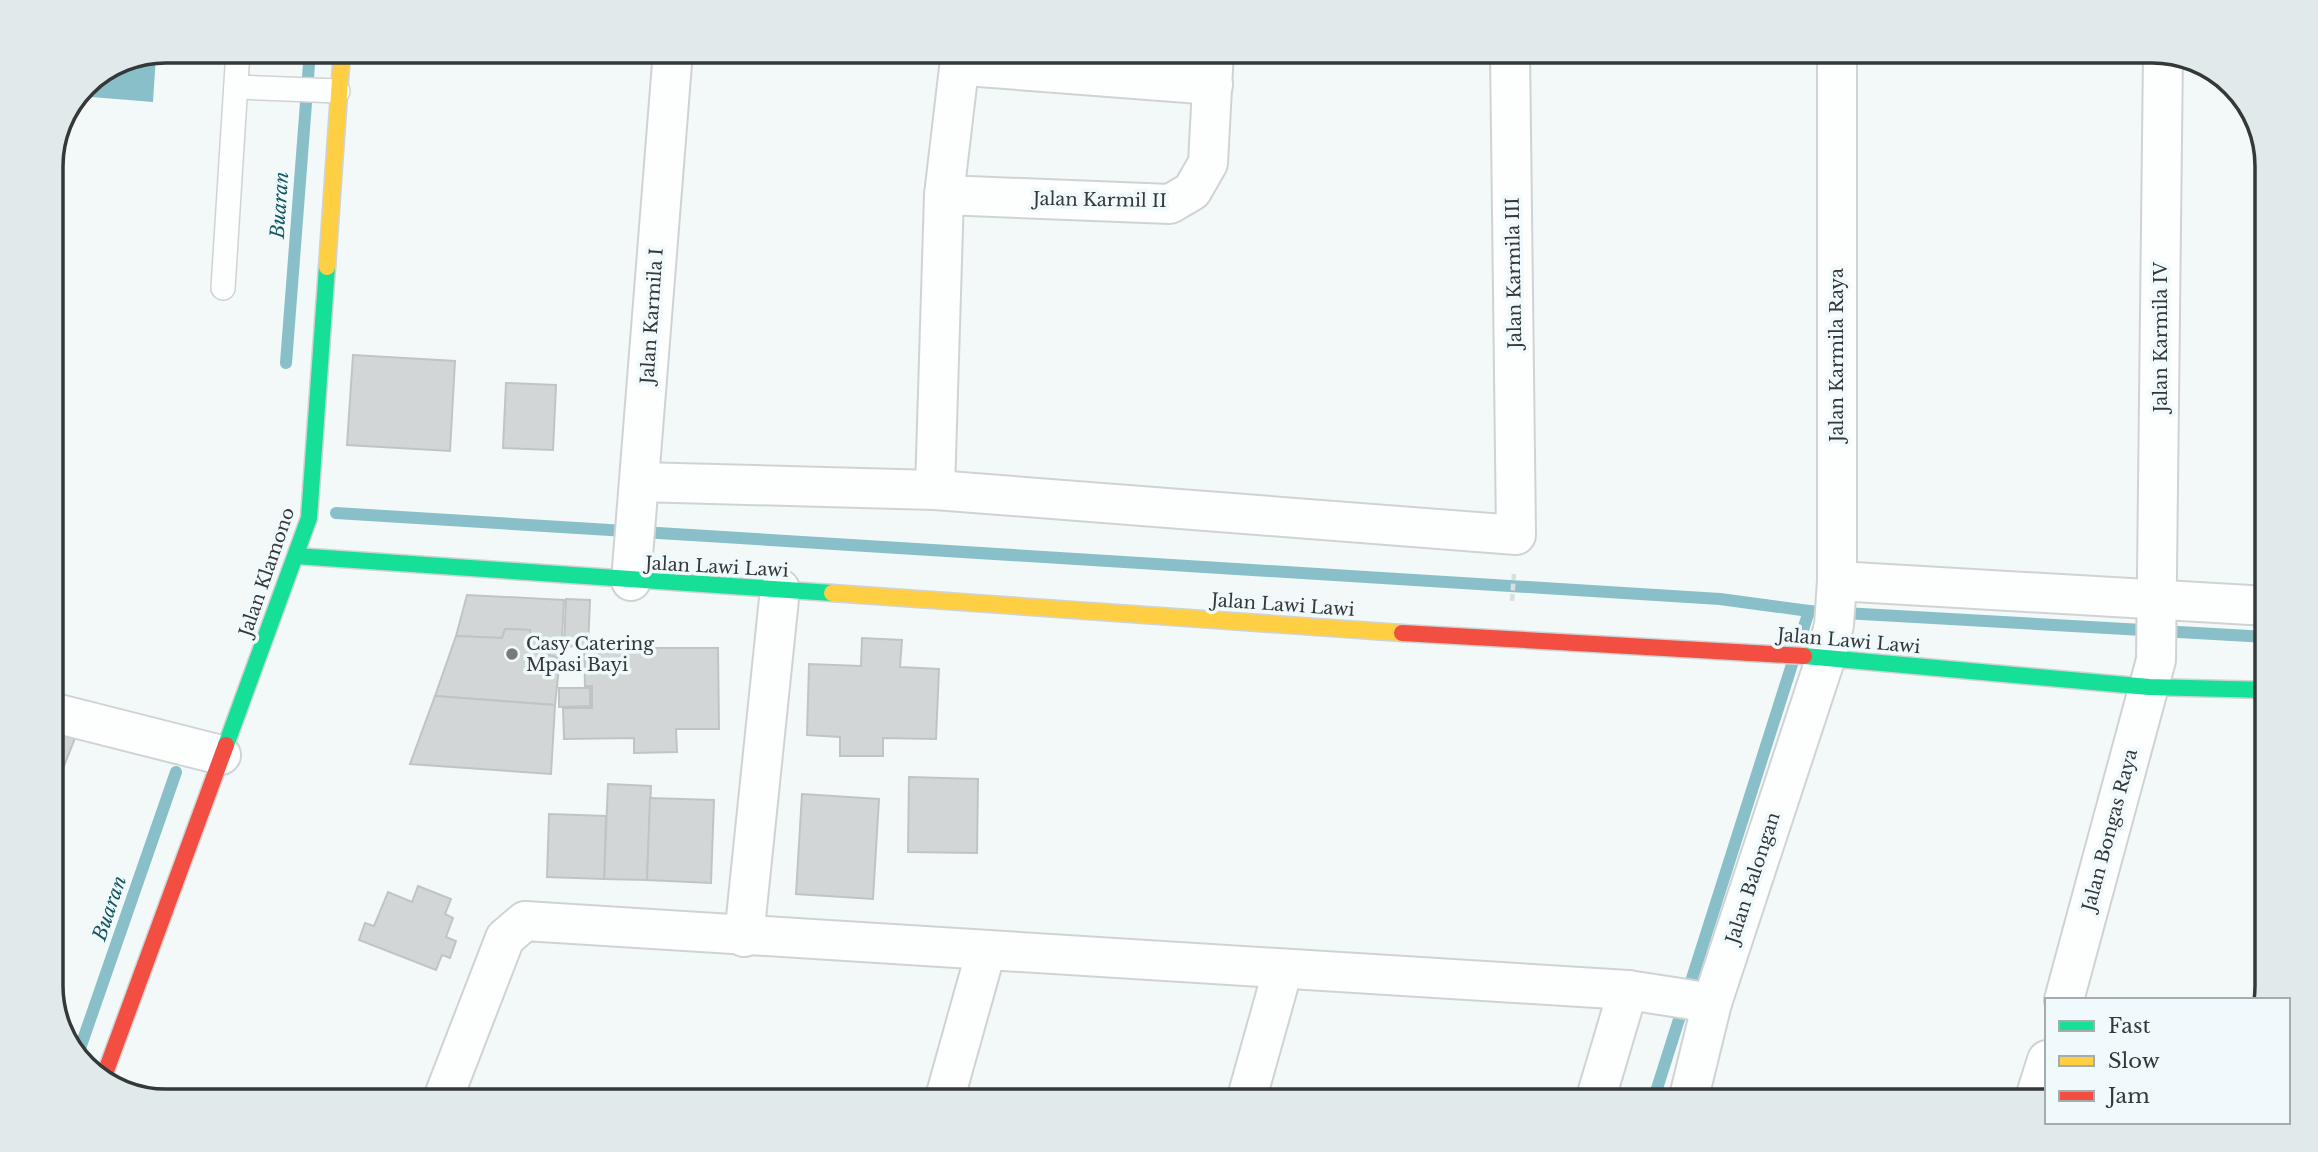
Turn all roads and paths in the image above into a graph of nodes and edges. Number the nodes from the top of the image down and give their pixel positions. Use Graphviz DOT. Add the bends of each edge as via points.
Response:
graph roads {
  1 [pos="237,63"];
  2 [pos="338,63"];
  3 [pos="672,63"];
  4 [pos="1510,63"];
  5 [pos="1837,63"];
  6 [pos="2163,64"];
  7 [pos="1214,68"];
  8 [pos="236,87"];
  9 [pos="328,91"];
  10 [pos="944,195"];
  11 [pos="223,288"];
  12 [pos="639,482"];
  13 [pos="935,490"];
  14 [pos="634,551"];
  15 [pos="296,556"];
  16 [pos="1514,566"];
  17 [pos="780,589"];
  18 [pos="1511,603"];
  19 [pos="2255,607"];
  20 [pos="2158,610"];
  21 [pos="1828,625"];
  22 [pos="2153,674"];
  23 [pos="2255,688"];
  24 [pos="63,715"];
  25 [pos="221,755"];
  26 [pos="744,937"];
  27 [pos="986,951"];
  28 [pos="1283,969"];
  29 [pos="1640,992"];
  30 [pos="2065,998"];
  31 [pos="1705,1002"];
  32 [pos="2045,1066"];
  33 [pos="106,1070"];
  34 [pos="447,1089"];
  35 [pos="947,1089"];
  36 [pos="1249,1089"];
  37 [pos="1600,1089"];
  38 [pos="1690,1089"];
  39 [pos="2038,1089"];
  1 -- 8 [label="lane"];
  2 -- 9 [label="street, Jalan Klamono"];
  3 -- 12 [label="street, Jalan Karmila I"];
  4 -- 13 [label="street, Jalan Karmila III" via="1516,535"];
  5 -- 21 [label="street, Jalan Karmila Raya"];
  6 -- 20 [label="street, Jalan Karmila IV"];
  7 -- 10 [label="street, Jalan Karmil II" via="1208,163 1192,191 1170,204"];
  7 -- 10 [label="street" via="959,68"];
  8 -- 9 [label="lane"];
  8 -- 11 [label="lane"];
  9 -- 15 [label="street, Jalan Klamono" via="315,465 309,518"];
  10 -- 13 [label="street"];
  12 -- 13 [label="street"];
  12 -- 14 [label="street, Jalan Karmila I"];
  14 -- 15 [label="street, Jalan Lawi Lawi"];
  14 -- 17 [label="street, Jalan Lawi Lawi"];
  15 -- 25 [label="street, Jalan Klamono"];
  16 -- 18 [label="path"];
  17 -- 21 [label="street, Jalan Lawi Lawi" via="1765,654"];
  17 -- 26 [label="street"];
  19 -- 20 [label="street"];
  20 -- 21 [label="street"];
  20 -- 22 [label="street, Jalan Karmila IV"];
  21 -- 22 [label="street, Jalan Lawi Lawi"];
  21 -- 31 [label="street, Jalan Balongan"];
  22 -- 23 [label="street, Jalan Lawi Lawi"];
  22 -- 30 [label="street, Jalan Bongas Raya"];
  24 -- 25 [label="street"];
  25 -- 33 [label="street, Jalan Klamono"];
  26 -- 27 [label="street"];
  26 -- 34 [label="street" via="525,921 505,938"];
  27 -- 28 [label="street"];
  27 -- 35 [label="street"];
  28 -- 29 [label="street"];
  28 -- 36 [label="street"];
  29 -- 31 [label="street"];
  29 -- 37 [label="street"];
  31 -- 38 [label="street, Jalan Balongan"];
  32 -- 39 [label="street"];
}
